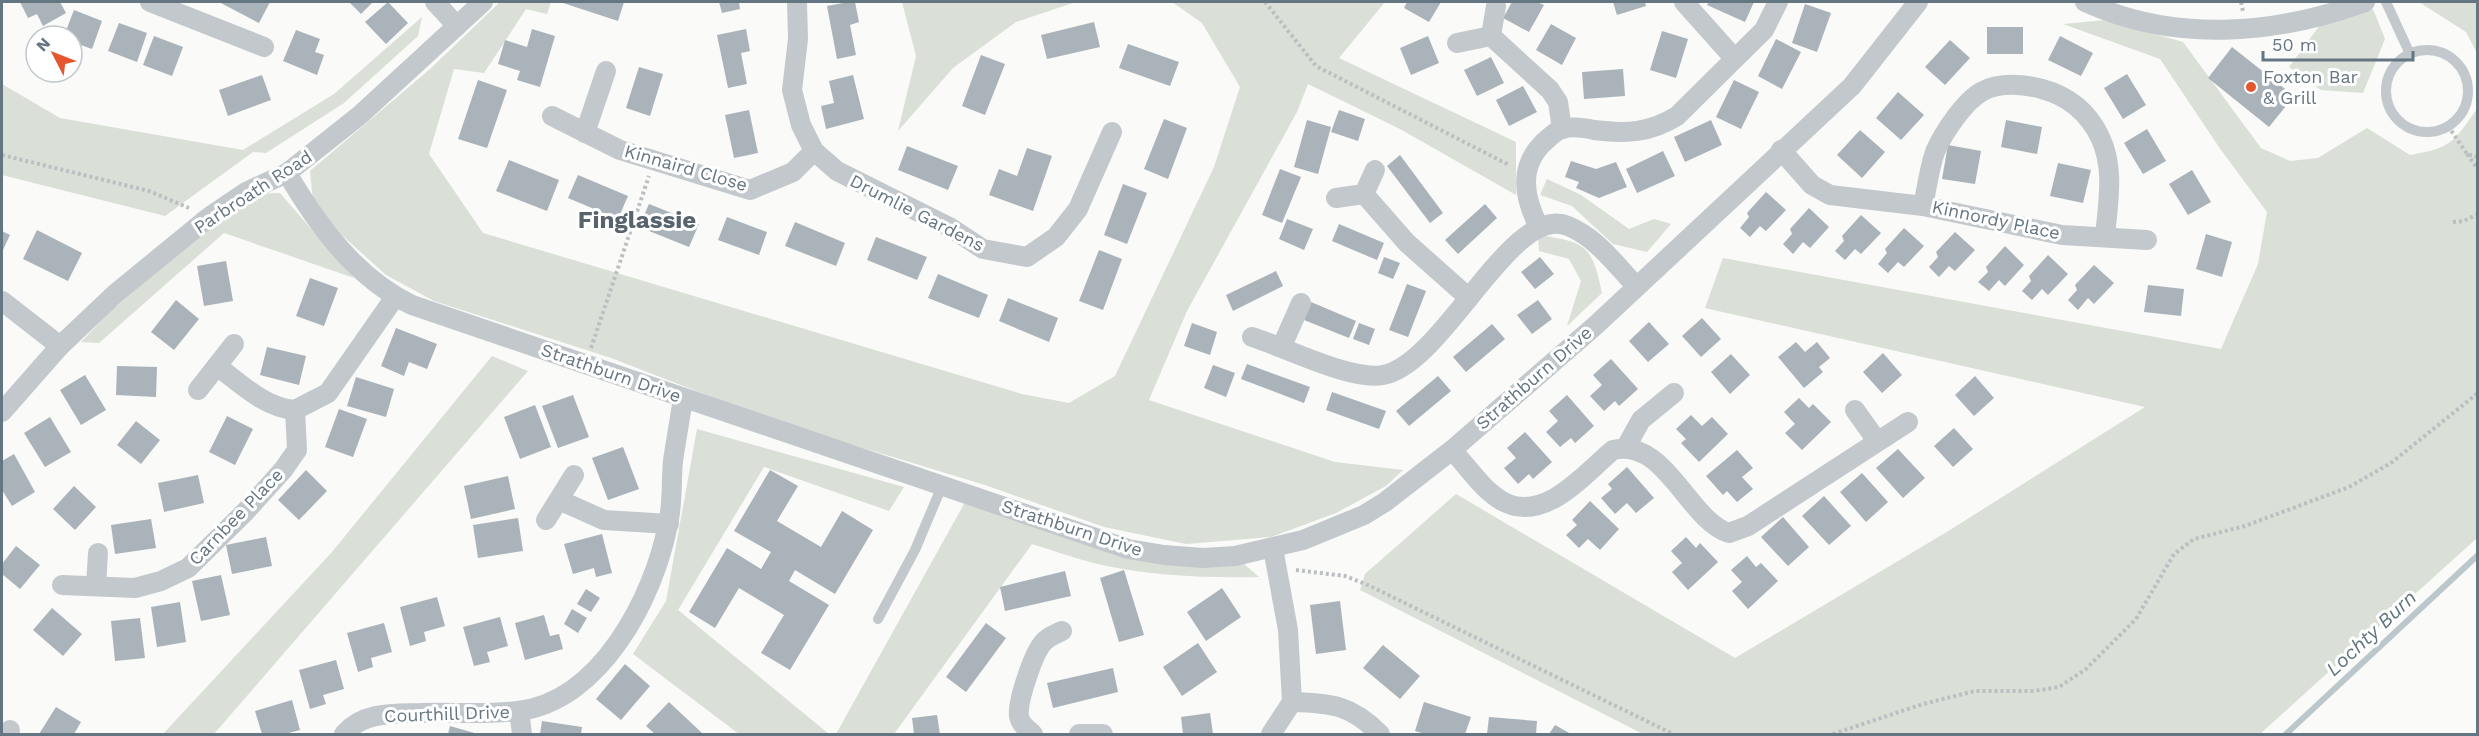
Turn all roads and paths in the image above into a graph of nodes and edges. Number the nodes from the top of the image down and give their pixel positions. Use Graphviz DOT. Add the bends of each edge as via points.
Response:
graph roads {
  1 [pos="150,2"];
  2 [pos="435,2"];
  3 [pos="483,2"];
  4 [pos="797,2"];
  5 [pos="1264,2"];
  6 [pos="1684,2"];
  7 [pos="1778,2"];
  8 [pos="1918,2"];
  9 [pos="2085,2"];
  10 [pos="2365,2"];
  11 [pos="2385,2"];
  12 [pos="1496,6"];
  13 [pos="457,26"];
  14 [pos="1491,36"];
  15 [pos="1457,43"];
  16 [pos="264,47"];
  17 [pos="2410,54"];
  18 [pos="1734,58"];
  19 [pos="606,71"];
  20 [pos="552,116"];
  21 [pos="2448,126"];
  22 [pos="1562,129"];
  23 [pos="1112,132"];
  24 [pos="585,133"];
  25 [pos="1781,150"];
  26 [pos="814,151"];
  27 [pos="2467,154"];
  28 [pos="2,155"];
  29 [pos="2478,157"];
  30 [pos="655,161"];
  31 [pos="2478,169"];
  32 [pos="1376,170"];
  33 [pos="287,173"];
  34 [pos="1526,174"];
  35 [pos="1364,194"];
  36 [pos="1336,198"];
  37 [pos="1923,206"];
  38 [pos="2478,214"];
  39 [pos="209,217"];
  40 [pos="2454,222"];
  41 [pos="1539,227"];
  42 [pos="2105,236"];
  43 [pos="2147,240"];
  44 [pos="1636,286"];
  45 [pos="395,297"];
  46 [pos="1469,298"];
  47 [pos="2,301"];
  48 [pos="1301,303"];
  49 [pos="1252,337"];
  50 [pos="234,344"];
  51 [pos="60,346"];
  52 [pos="1282,346"];
  53 [pos="586,363"];
  54 [pos="217,366"];
  55 [pos="198,390"];
  56 [pos="1674,393"];
  57 [pos="2478,393"];
  58 [pos="683,398"];
  59 [pos="295,410"];
  60 [pos="1855,410"];
  61 [pos="2,412"];
  62 [pos="1908,422"];
  63 [pos="1877,441"];
  64 [pos="1626,447"];
  65 [pos="1452,450"];
  66 [pos="574,475"];
  67 [pos="942,486"];
  68 [pos="559,500"];
  69 [pos="546,520"];
  70 [pos="669,524"];
  71 [pos="98,553"];
  72 [pos="1276,558"];
  73 [pos="62,585"];
  74 [pos="96,586"];
  75 [pos="878,619"];
  76 [pos="1062,631"];
  77 [pos="1292,702"];
  78 [pos="519,711"];
  79 [pos="344,735"];
  80 [pos="522,735"];
  81 [pos="1033,735"];
  82 [pos="1079,735"];
  83 [pos="1104,735"];
  84 [pos="1271,735"];
  85 [pos="1380,735"];
  86 [pos="1673,735"];
  87 [pos="1833,735"];
  1 -- 16 [label="street"];
  2 -- 13 [label="street"];
  3 -- 13 [label="street, Parbroath Road"];
  4 -- 26 [label="street, Drumlie Gardens" via="798,39 792,90 801,125"];
  5 -- 34 [label="path" via="1316,66"];
  6 -- 18 [label="street"];
  7 -- 18 [label="street" via="1764,30"];
  8 -- 25 [label="street, Strathburn Drive" via="1852,86"];
  9 -- 10 [label="street" via="2165,27 2218,29 2278,26"];
  11 -- 17 [label="lane"];
  12 -- 14 [label="street"];
  13 -- 33 [label="street, Parbroath Road" via="360,115"];
  14 -- 15 [label="street"];
  14 -- 22 [label="street" via="1550,90 1558,102"];
  17 -- 21 [label="lane" via="2441,53 2464,74 2467,99"];
  17 -- 21 [label="lane" via="2398,62 2388,80 2387,101 2392,114 2415,131 2429,132"];
  18 -- 22 [label="street" via="1677,116 1650,130 1626,133"];
  19 -- 24 [label="street"];
  20 -- 24 [label="street, Kinnaird Close"];
  21 -- 27 [label="path"];
  22 -- 34 [label="street" via="1540,146"];
  23 -- 26 [label="street, Drumlie Gardens" via="1078,209 1056,237 1027,257 983,249 951,228 837,171"];
  24 -- 30 [label="street, Kinnaird Close"];
  25 -- 37 [label="street, Kinnordy Place" via="1812,185 1830,195"];
  25 -- 44 [label="street, Strathburn Drive"];
  26 -- 30 [label="street, Kinnaird Close" via="793,172 750,190"];
  27 -- 29 [label="path"];
  27 -- 31 [label="path"];
  28 -- 39 [label="path" via="149,191"];
  30 -- 53 [label="path"];
  32 -- 35 [label="street"];
  33 -- 39 [label="street, Parbroath Road" via="246,192"];
  33 -- 45 [label="street, Strathburn Drive" via="338,247"];
  34 -- 41 [label="street" via="1530,210"];
  35 -- 36 [label="street"];
  35 -- 46 [label="street" via="1407,243"];
  37 -- 42 [label="street, Kinnordy Place" via="2062,235"];
  37 -- 42 [label="street, Kinnordy Place" via="1935,152 1955,118 1982,91 2000,86 2034,87 2070,100 2100,137 2110,177"];
  38 -- 40 [label="path"];
  39 -- 51 [label="street, Parbroath Road" via="115,294"];
  41 -- 44 [label="street" via="1567,225 1600,248"];
  41 -- 46 [label="street" via="1509,251"];
  42 -- 43 [label="street, Kinnordy Place"];
  44 -- 65 [label="street, Strathburn Drive"];
  45 -- 53 [label="street, Strathburn Drive" via="442,317"];
  45 -- 59 [label="street" via="328,393"];
  46 -- 52 [label="street" via="1428,347 1384,375 1362,375"];
  47 -- 51 [label="street"];
  48 -- 52 [label="street"];
  49 -- 52 [label="street"];
  50 -- 54 [label="street"];
  51 -- 61 [label="street, Parbroath Road"];
  53 -- 58 [label="street, Strathburn Drive"];
  54 -- 55 [label="street"];
  54 -- 59 [label="street" via="266,401 284,410"];
  56 -- 64 [label="street" via="1641,420"];
  57 -- 87 [label="path" via="2391,463 2349,487 2245,526 2194,538 2174,554 2136,619 2086,669 2059,687 1975,691"];
  58 -- 67 [label="street, Strathburn Drive"];
  58 -- 70 [label="street, Courthill Drive"];
  59 -- 74 [label="street, Carnbee Place" via="297,450 216,543 188,568 135,588"];
  60 -- 63 [label="street"];
  62 -- 63 [label="street"];
  63 -- 64 [label="street" via="1748,526 1729,532 1713,524 1653,461"];
  64 -- 65 [label="street" via="1613,450 1551,501 1538,507 1519,507 1503,501"];
  65 -- 72 [label="street, Strathburn Drive" via="1364,515 1304,540"];
  66 -- 68 [label="street"];
  67 -- 72 [label="street, Strathburn Drive" via="1128,549 1203,558"];
  67 -- 75 [label="lane" via="915,550"];
  68 -- 69 [label="street"];
  68 -- 70 [label="street" via="604,520"];
  70 -- 78 [label="street, Courthill Drive" via="651,583 600,667 580,685 550,702"];
  71 -- 74 [label="street"];
  72 -- 77 [label="street" via="1288,630"];
  72 -- 86 [label="path" via="1368,585"];
  73 -- 74 [label="street, Carnbee Place"];
  76 -- 81 [label="street" via="1043,642 1036,653 1023,693 1019,717"];
  77 -- 84 [label="street"];
  77 -- 85 [label="street" via="1329,703 1346,709"];
  78 -- 79 [label="street, Courthill Drive" via="362,717"];
  78 -- 80 [label="street"];
  82 -- 83 [label="street"];
}
